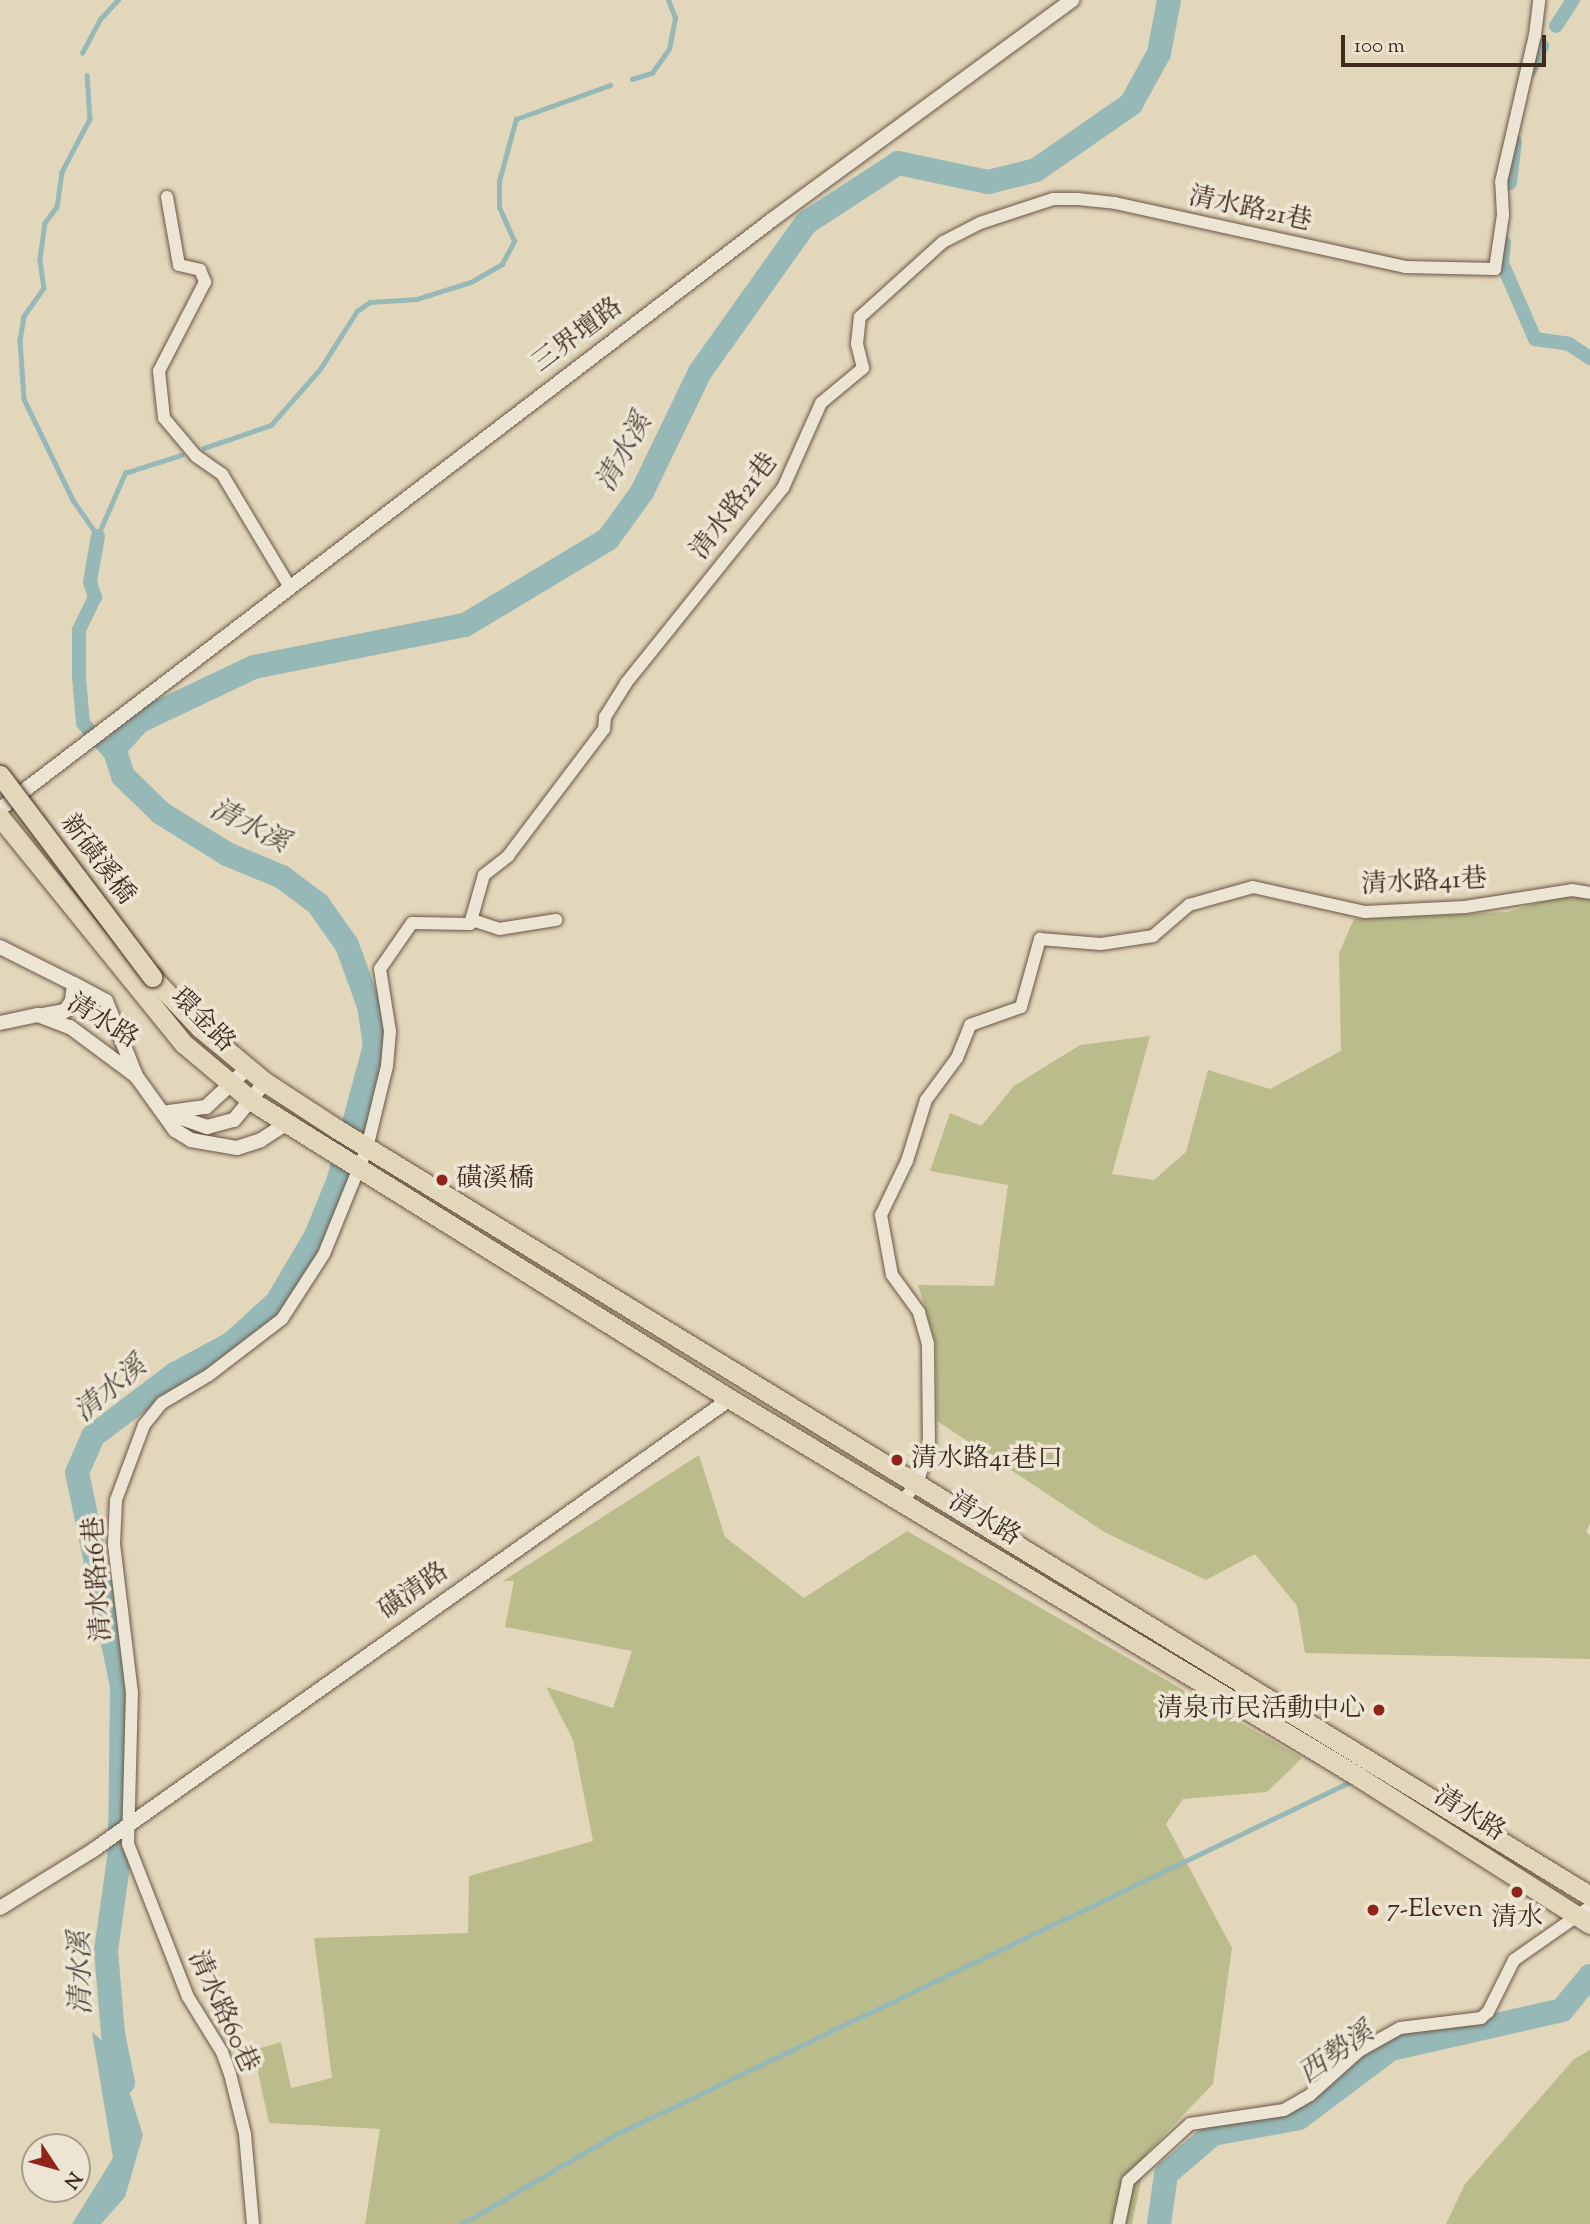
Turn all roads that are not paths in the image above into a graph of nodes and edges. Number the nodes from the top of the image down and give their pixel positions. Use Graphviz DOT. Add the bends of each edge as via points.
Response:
graph roads {
  1 [pos="1072,0"];
  2 [pos="1539,0"];
  3 [pos="167,197"];
  4 [pos="290,587"];
  5 [pos="0,775"];
  6 [pos="0,809"];
  7 [pos="0,817"];
  8 [pos="1590,893"];
  9 [pos="472,920"];
  10 [pos="556,920"];
  11 [pos="0,947"];
  12 [pos="152,977"];
  13 [pos="74,984"];
  14 [pos="136,990"];
  15 [pos="38,1015"];
  16 [pos="0,1023"];
  17 [pos="248,1068"];
  18 [pos="136,1076"];
  19 [pos="265,1082"];
  20 [pos="232,1087"];
  21 [pos="253,1102"];
  22 [pos="164,1112"];
  23 [pos="286,1124"];
  24 [pos="364,1146"];
  25 [pos="354,1167"];
  26 [pos="745,1379"];
  27 [pos="730,1399"];
  28 [pos="917,1484"];
  29 [pos="902,1501"];
  30 [pos="127,1825"];
  31 [pos="1590,1896"];
  32 [pos="0,1908"];
  33 [pos="1587,1916"];
  34 [pos="253,2224"];
  35 [pos="1119,2224"];
  1 -- 4 [label="street, 三界壇路" via="762,228"];
  2 -- 9 [label="street, 清水路21巷" via="1501,183 1503,215 1495,268 1405,267 1115,203 1077,199 1041,203 980,223 943,242 860,317 858,344 863,368 821,403 783,488 626,683 604,729 508,856 484,875"];
  3 -- 4 [label="street" via="179,265 200,270 205,282 159,371 164,418 196,456 222,474"];
  4 -- 6 [label="street, 三界壇路"];
  5 -- 12 [label="main road, 新磺溪橋, bridge"];
  7 -- 14 [label="main road, 新磺溪橋"];
  8 -- 28 [label="street, 清水路41巷" via="1572,890 1465,907 1365,912 1253,887 1189,905 1153,936 1101,944 1040,939 1021,1007 970,1025 957,1058 926,1100 907,1161 881,1216 892,1275 919,1312 928,1344 929,1447"];
  9 -- 10 [label="street" via="499,929"];
  9 -- 24 [label="street" via="465,926 432,920 412,923 380,969 390,1031 387,1066"];
  11 -- 13 [label="street, 清水路"];
  12 -- 17 [label="main road, 環金路" via="200,1028"];
  13 -- 15 [label="street, 清水路" via="65,1011"];
  13 -- 18 [label="street, 清水路" via="106,1001"];
  14 -- 20 [label="main road, 環金路" via="184,1044"];
  15 -- 16 [label="street, 清水路"];
  15 -- 18 [label="street, 清水路" via="70,1027"];
  17 -- 19 [label="main road"];
  17 -- 20 [label="street"];
  18 -- 22 [label="street, 清水路"];
  19 -- 21 [label="street"];
  19 -- 24 [label="main road, 清水路"];
  20 -- 21 [label="main road"];
  20 -- 22 [label="street" via="206,1107"];
  21 -- 22 [label="street" via="234,1120 207,1127"];
  21 -- 23 [label="main road"];
  22 -- 23 [label="street, 清水路" via="175,1130 213,1146 243,1146"];
  23 -- 25 [label="main road, 清水路"];
  24 -- 25 [label="street"];
  24 -- 26 [label="main road, 清水路"];
  25 -- 27 [label="main road, 清水路"];
  25 -- 30 [label="street, 清水路16巷" via="303,1292 282,1319 251,1344 162,1403 144,1425 124,1473 116,1500 114,1544 132,1693"];
  26 -- 27 [label="street"];
  26 -- 28 [label="main road, 清水路"];
  27 -- 29 [label="main road, 清水路"];
  27 -- 30 [label="street, 磺清路"];
  28 -- 29 [label="street, 清水路41巷"];
  28 -- 31 [label="main road, 清水路"];
  29 -- 33 [label="main road, 清水路"];
  30 -- 32 [label="street, 磺清路"];
  30 -- 34 [label="street, 清水路60巷" via="128,1844 167,1946 230,2074 245,2134"];
  33 -- 35 [label="street" via="1514,1960 1481,2018 1400,2028 1359,2051 1310,2095 1284,2110 1190,2124 1128,2181"];
}
